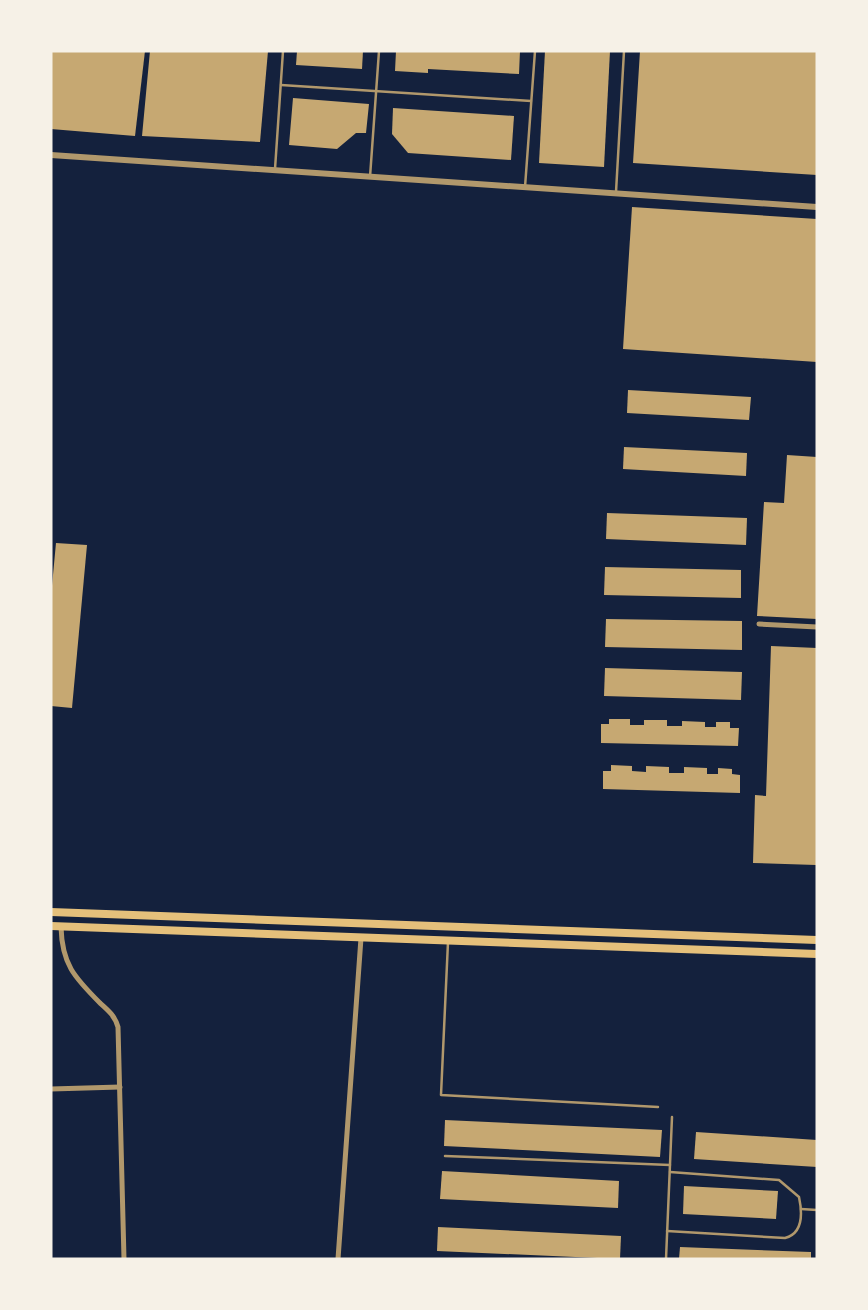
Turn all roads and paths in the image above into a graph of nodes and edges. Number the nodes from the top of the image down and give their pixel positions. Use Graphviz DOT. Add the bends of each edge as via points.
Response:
graph roads {
  1 [pos="283,51"];
  2 [pos="379,51"];
  3 [pos="535,51"];
  4 [pos="624,51"];
  5 [pos="281,85"];
  6 [pos="376,91"];
  7 [pos="532,101"];
  8 [pos="51,155"];
  9 [pos="275,170"];
  10 [pos="370,177"];
  11 [pos="525,187"];
  12 [pos="616,194"];
  13 [pos="817,207"];
  14 [pos="759,624"];
  15 [pos="817,627"];
  16 [pos="51,912"];
  17 [pos="51,926"];
  18 [pos="61,927"];
  19 [pos="361,938"];
  20 [pos="817,940"];
  21 [pos="448,942"];
  22 [pos="817,954"];
  23 [pos="120,1087"];
  24 [pos="51,1089"];
  25 [pos="658,1107"];
  26 [pos="672,1117"];
  27 [pos="445,1156"];
  28 [pos="670,1165"];
  29 [pos="670,1172"];
  30 [pos="801,1209"];
  31 [pos="817,1210"];
  32 [pos="667,1231"];
  33 [pos="124,1259"];
  34 [pos="338,1259"];
  35 [pos="666,1259"];
  1 -- 5 [label="lane"];
  2 -- 6 [label="lane"];
  3 -- 7 [label="lane"];
  4 -- 12 [label="lane"];
  5 -- 6 [label="lane"];
  5 -- 9 [label="lane"];
  6 -- 7 [label="lane"];
  6 -- 10 [label="lane"];
  7 -- 11 [label="lane"];
  8 -- 9 [label="street"];
  9 -- 10 [label="street"];
  10 -- 11 [label="street"];
  11 -- 12 [label="street"];
  12 -- 13 [label="street"];
  14 -- 15 [label="street"];
  16 -- 20 [label="main road"];
  17 -- 18 [label="main road"];
  18 -- 19 [label="main road"];
  18 -- 23 [label="street" via="62,949 70,968 82,986 116,1018"];
  19 -- 21 [label="main road"];
  19 -- 34 [label="street"];
  21 -- 22 [label="main road"];
  21 -- 25 [label="lane" via="441,1095"];
  23 -- 24 [label="street"];
  23 -- 33 [label="street"];
  26 -- 28 [label="lane"];
  27 -- 28 [label="lane"];
  28 -- 29 [label="lane"];
  29 -- 30 [label="lane" via="778,1180 799,1197"];
  29 -- 32 [label="lane"];
  30 -- 31 [label="lane"];
  30 -- 32 [label="lane" via="801,1221 796,1231 785,1238"];
  32 -- 35 [label="lane"];
}
